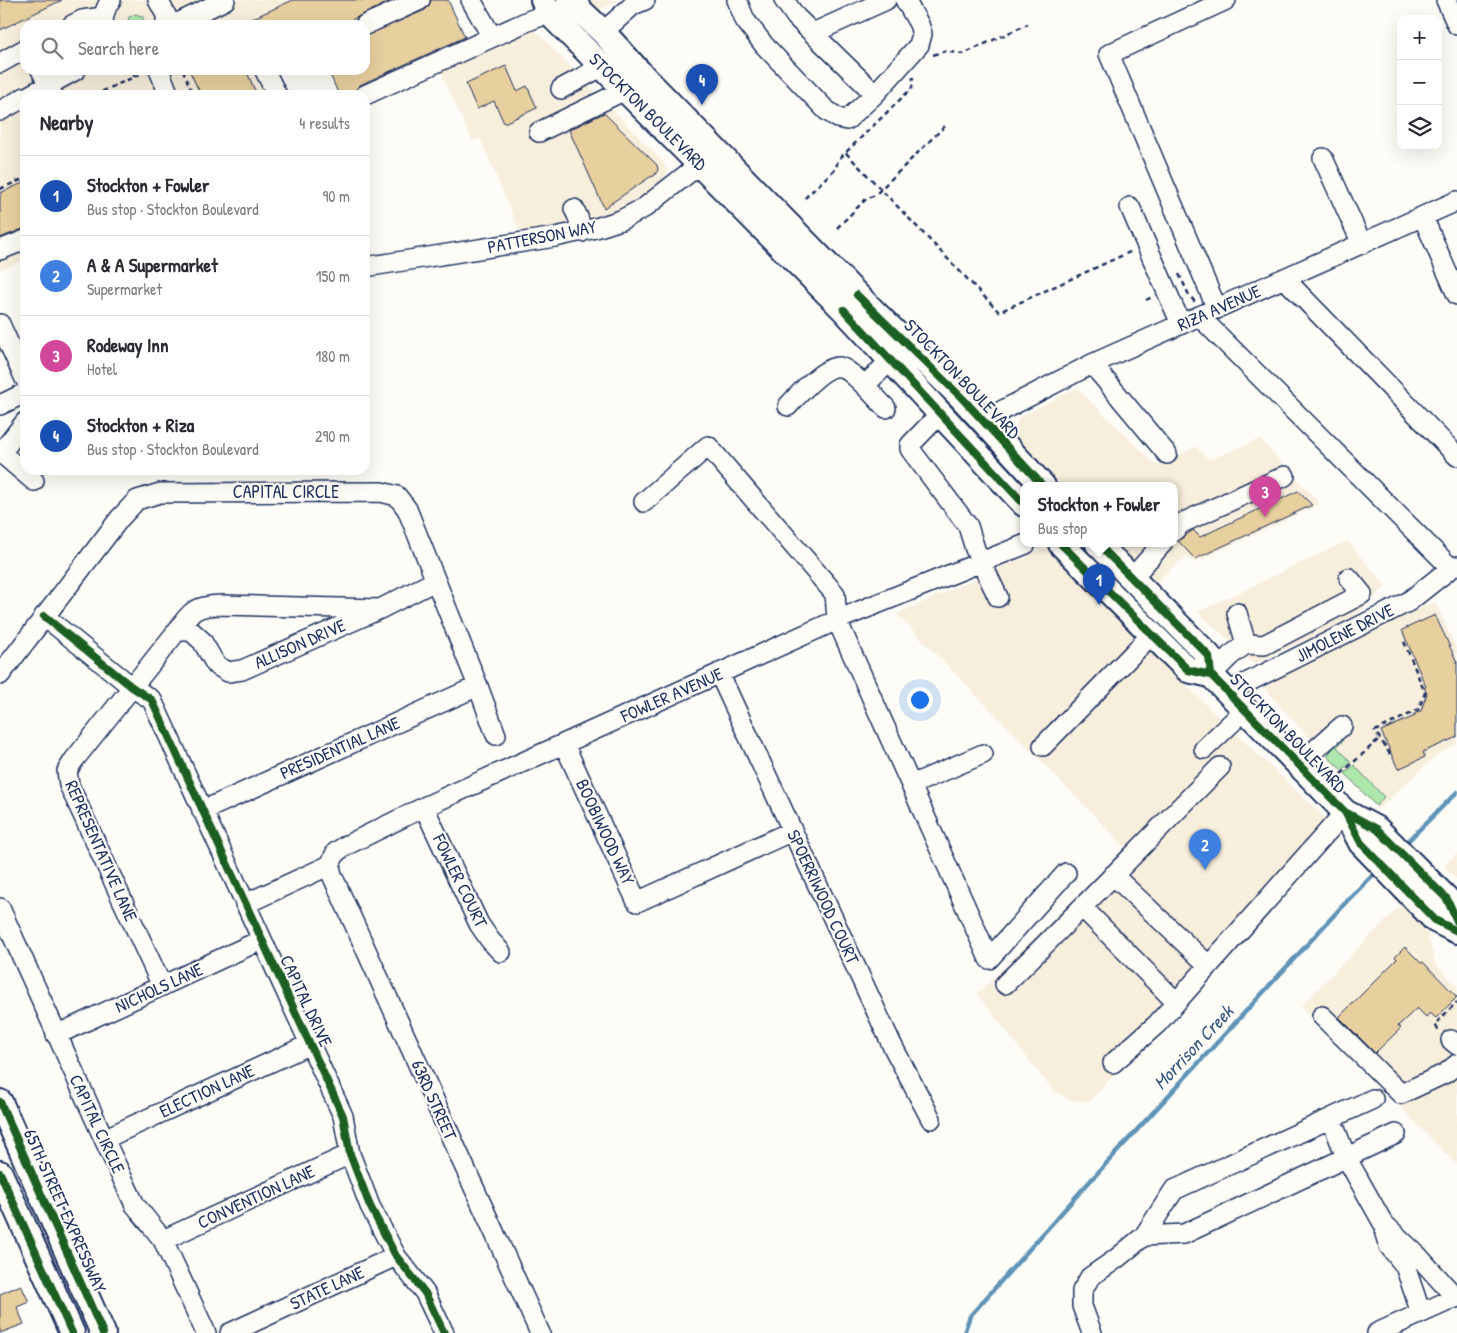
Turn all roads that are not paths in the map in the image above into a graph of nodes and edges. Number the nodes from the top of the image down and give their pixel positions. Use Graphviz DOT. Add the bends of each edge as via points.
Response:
graph roads {
  1 [pos="111,0"];
  2 [pos="158,0"];
  3 [pos="226,0"];
  4 [pos="420,0"];
  5 [pos="471,0"];
  6 [pos="570,0"];
  7 [pos="645,0"];
  8 [pos="737,0"];
  9 [pos="784,0"];
  10 [pos="886,0"];
  11 [pos="905,0"];
  12 [pos="1226,0"];
  13 [pos="1446,0"];
  14 [pos="546,6"];
  15 [pos="103,20"];
  16 [pos="166,20"];
  17 [pos="184,20"];
  18 [pos="370,23"];
  19 [pos="1457,25"];
  20 [pos="603,32"];
  21 [pos="812,33"];
  22 [pos="492,37"];
  23 [pos="20,52"];
  24 [pos="0,63"];
  25 [pos="601,67"];
  26 [pos="65,75"];
  27 [pos="161,75"];
  28 [pos="267,75"];
  29 [pos="47,83"];
  30 [pos="561,89"];
  31 [pos="167,90"];
  32 [pos="274,90"];
  33 [pos="624,90"];
  34 [pos="370,93"];
  35 [pos="875,94"];
  36 [pos="20,101"];
  37 [pos="0,111"];
  38 [pos="539,132"];
  39 [pos="1323,158"];
  40 [pos="700,164"];
  41 [pos="1457,201"];
  42 [pos="1130,207"];
  43 [pos="574,209"];
  44 [pos="1423,217"];
  45 [pos="582,232"];
  46 [pos="804,240"];
  47 [pos="20,242"];
  48 [pos="1362,244"];
  49 [pos="0,250"];
  50 [pos="370,266"];
  51 [pos="1284,278"];
  52 [pos="1457,295"];
  53 [pos="1217,308"];
  54 [pos="1199,316"];
  55 [pos="0,324"];
  56 [pos="1182,324"];
  57 [pos="6,353"];
  58 [pos="891,360"];
  59 [pos="1092,364"];
  60 [pos="20,372"];
  61 [pos="865,385"];
  62 [pos="20,395"];
  63 [pos="0,405"];
  64 [pos="788,406"];
  65 [pos="886,408"];
  66 [pos="940,414"];
  67 [pos="984,422"];
  68 [pos="20,428"];
  69 [pos="967,442"];
  70 [pos="0,452"];
  71 [pos="1167,454"];
  72 [pos="1457,456"];
  73 [pos="20,469"];
  74 [pos="27,475"];
  75 [pos="1285,476"];
  76 [pos="34,481"];
  77 [pos="1039,482"];
  78 [pos="1020,500"];
  79 [pos="644,502"];
  80 [pos="1178,527"];
  81 [pos="1020,546"];
  82 [pos="1064,547"];
  83 [pos="1101,547"];
  84 [pos="1159,547"];
  85 [pos="981,562"];
  86 [pos="1454,567"];
  87 [pos="1132,578"];
  88 [pos="1350,578"];
  89 [pos="435,581"];
  90 [pos="998,597"];
  91 [pos="380,609"];
  92 [pos="1237,613"];
  93 [pos="44,616"];
  94 [pos="837,620"];
  95 [pos="177,631"];
  96 [pos="1151,635"];
  97 [pos="1246,644"];
  98 [pos="720,673"];
  99 [pos="0,675"];
  100 [pos="1210,675"];
  101 [pos="478,686"];
  102 [pos="132,687"];
  103 [pos="1228,692"];
  104 [pos="1245,710"];
  105 [pos="1342,726"];
  106 [pos="496,736"];
  107 [pos="564,744"];
  108 [pos="1043,746"];
  109 [pos="1204,749"];
  110 [pos="983,754"];
  111 [pos="1298,765"];
  112 [pos="1220,767"];
  113 [pos="911,785"];
  114 [pos="424,807"];
  115 [pos="202,811"];
  116 [pos="1345,812"];
  117 [pos="792,831"];
  118 [pos="330,866"];
  119 [pos="1066,873"];
  120 [pos="1113,875"];
  121 [pos="1407,875"];
  122 [pos="1452,894"];
  123 [pos="245,904"];
  124 [pos="0,908"];
  125 [pos="1083,908"];
  126 [pos="1457,921"];
  127 [pos="1457,931"];
  128 [pos="262,940"];
  129 [pos="501,952"];
  130 [pos="1208,965"];
  131 [pos="1005,984"];
  132 [pos="162,986"];
  133 [pos="1176,1002"];
  134 [pos="1322,1016"];
  135 [pos="56,1035"];
  136 [pos="310,1044"];
  137 [pos="1113,1063"];
  138 [pos="1455,1069"];
  139 [pos="1373,1099"];
  140 [pos="0,1102"];
  141 [pos="931,1118"];
  142 [pos="1330,1118"];
  143 [pos="1396,1134"];
  144 [pos="104,1139"];
  145 [pos="350,1154"];
  146 [pos="1346,1157"];
  147 [pos="0,1172"];
  148 [pos="1144,1236"];
  149 [pos="163,1240"];
  150 [pos="396,1256"];
  151 [pos="1412,1262"];
  152 [pos="1456,1298"];
  153 [pos="1421,1313"];
  154 [pos="72,1333"];
  155 [pos="103,1333"];
  156 [pos="206,1333"];
  157 [pos="230,1333"];
  158 [pos="444,1333"];
  159 [pos="540,1333"];
  160 [pos="1092,1333"];
  161 [pos="1377,1333"];
  1 -- 15 [label="street"];
  2 -- 16 [label="street"];
  3 -- 17 [label="street"];
  4 -- 18 [label="street"];
  5 -- 22 [label="street"];
  6 -- 20 [label="main road, STOCKTON BOULEVARD"];
  7 -- 20 [label="street"];
  8 -- 35 [label="street" via="745,20 764,45 826,110 847,120"];
  9 -- 21 [label="street"];
  10 -- 21 [label="street"];
  11 -- 35 [label="street" via="919,24 922,34 919,45"];
  12 -- 53 [label="street" via="1109,54"];
  13 -- 19 [label="street"];
  14 -- 22 [label="street"];
  14 -- 25 [label="main road, STOCKTON BOULEVARD"];
  20 -- 46 [label="main road, STOCKTON BOULEVARD"];
  21 -- 35 [label="street"];
  22 -- 34 [label="street"];
  23 -- 24 [label="street"];
  25 -- 30 [label="street"];
  25 -- 33 [label="main road, STOCKTON BOULEVARD"];
  26 -- 29 [label="street"];
  27 -- 31 [label="street"];
  28 -- 32 [label="street"];
  33 -- 38 [label="street"];
  33 -- 40 [label="main road, STOCKTON BOULEVARD"];
  36 -- 37 [label="street"];
  39 -- 48 [label="street"];
  40 -- 45 [label="street, PATTERSON WAY" via="644,208 621,220"];
  40 -- 46 [label="main road" via="720,170 783,238"];
  40 -- 58 [label="main road, STOCKTON BOULEVARD"];
  41 -- 44 [label="street, RIZA AVENUE"];
  42 -- 56 [label="street"];
  43 -- 45 [label="street"];
  44 -- 48 [label="street, RIZA AVENUE"];
  44 -- 52 [label="street"];
  45 -- 50 [label="street, PATTERSON WAY"];
  46 -- 67 [label="main road, STOCKTON BOULEVARD"];
  47 -- 49 [label="street"];
  48 -- 51 [label="street, RIZA AVENUE"];
  51 -- 53 [label="street, RIZA AVENUE"];
  51 -- 72 [label="street"];
  53 -- 54 [label="street, RIZA AVENUE"];
  54 -- 56 [label="street, RIZA AVENUE"];
  54 -- 86 [label="street"];
  55 -- 57 [label="street"];
  56 -- 59 [label="street, RIZA AVENUE"];
  57 -- 60 [label="street"];
  58 -- 61 [label="street"];
  58 -- 66 [label="main road, STOCKTON BOULEVARD"];
  59 -- 67 [label="street, RIZA AVENUE"];
  59 -- 71 [label="street"];
  61 -- 64 [label="street" via="842,367 834,367 812,382"];
  61 -- 65 [label="street"];
  62 -- 63 [label="street"];
  66 -- 69 [label="main road, STOCKTON BOULEVARD"];
  66 -- 85 [label="street" via="910,445 910,450 968,526"];
  67 -- 69 [label="main road"];
  67 -- 77 [label="main road, STOCKTON BOULEVARD"];
  68 -- 70 [label="street"];
  69 -- 78 [label="main road, STOCKTON BOULEVARD"];
  70 -- 73 [label="street"];
  74 -- 76 [label="street"];
  75 -- 80 [label="street"];
  79 -- 94 [label="street" via="708,446 835,594"];
  81 -- 85 [label="street, FOWLER AVENUE"];
  82 -- 96 [label="main road, STOCKTON BOULEVARD"];
  83 -- 87 [label="main road, STOCKTON BOULEVARD"];
  84 -- 87 [label="street"];
  85 -- 90 [label="street"];
  85 -- 94 [label="street, FOWLER AVENUE"];
  86 -- 103 [label="street, JIMOLENE DRIVE" via="1408,602"];
  87 -- 100 [label="main road, STOCKTON BOULEVARD" via="1209,656"];
  88 -- 97 [label="street" via="1362,594 1264,645"];
  89 -- 91 [label="street, ALLISON DRIVE"];
  89 -- 93 [label="street, CAPITAL CIRCLE" via="407,508 397,496 380,492 160,492 137,500 120,518"];
  89 -- 101 [label="street, CAPITAL CIRCLE"];
  91 -- 95 [label="street, REPRESENTATIVE LANE" via="203,606 188,616"];
  91 -- 95 [label="street, ALLISON DRIVE" via="242,670 228,672 216,665 192,631"];
  92 -- 97 [label="street"];
  93 -- 99 [label="street, CAPITAL CIRCLE"];
  93 -- 102 [label="street, CAPITAL DRIVE"];
  94 -- 98 [label="street, FOWLER AVENUE"];
  94 -- 113 [label="street"];
  95 -- 102 [label="street, REPRESENTATIVE LANE"];
  96 -- 100 [label="main road, STOCKTON BOULEVARD" via="1188,670"];
  96 -- 108 [label="street"];
  97 -- 100 [label="street"];
  98 -- 107 [label="street, FOWLER AVENUE"];
  98 -- 117 [label="street, SPOERRIWOOD COURT"];
  100 -- 103 [label="main road, STOCKTON BOULEVARD"];
  101 -- 106 [label="street, CAPITAL CIRCLE"];
  101 -- 115 [label="street, PRESIDENTIAL LANE"];
  102 -- 115 [label="street, CAPITAL DRIVE" via="152,700"];
  102 -- 132 [label="street, REPRESENTATIVE LANE" via="67,772 69,785"];
  103 -- 104 [label="main road, STOCKTON BOULEVARD"];
  104 -- 109 [label="street"];
  104 -- 111 [label="main road, STOCKTON BOULEVARD"];
  105 -- 111 [label="street"];
  107 -- 114 [label="street, FOWLER AVENUE"];
  107 -- 117 [label="street, BOOBIWOOD WAY" via="637,902"];
  110 -- 113 [label="street"];
  111 -- 116 [label="main road, STOCKTON BOULEVARD"];
  112 -- 120 [label="street"];
  113 -- 119 [label="street" via="989,959"];
  114 -- 118 [label="street, FOWLER AVENUE" via="347,845 336,852"];
  114 -- 129 [label="street, FOWLER COURT" via="479,924"];
  115 -- 123 [label="street, CAPITAL DRIVE"];
  116 -- 121 [label="main road, STOCKTON BOULEVARD"];
  116 -- 130 [label="street"];
  117 -- 141 [label="street, SPOERRIWOOD COURT" via="892,1046"];
  118 -- 123 [label="street"];
  118 -- 159 [label="street, 63RD STREET"];
  120 -- 125 [label="street"];
  120 -- 130 [label="street"];
  121 -- 122 [label="main road, STOCKTON BOULEVARD"];
  121 -- 127 [label="main road, STOCKTON BOULEVARD" via="1435,920"];
  122 -- 126 [label="main road, STOCKTON BOULEVARD"];
  123 -- 128 [label="street, CAPITAL DRIVE"];
  124 -- 135 [label="street, CAPITAL CIRCLE"];
  125 -- 131 [label="street"];
  125 -- 133 [label="street"];
  128 -- 132 [label="street, NICHOLS LANE"];
  128 -- 136 [label="street, CAPITAL DRIVE"];
  130 -- 133 [label="street"];
  132 -- 135 [label="street, NICHOLS LANE"];
  133 -- 137 [label="street" via="1157,1024"];
  134 -- 138 [label="street" via="1400,1094"];
  135 -- 144 [label="street, CAPITAL CIRCLE"];
  136 -- 144 [label="street, ELECTION LANE"];
  136 -- 145 [label="street, CAPITAL DRIVE" via="343,1116"];
  139 -- 142 [label="street"];
  140 -- 155 [label="main road, 65TH STREET EXPRESSWAY"];
  142 -- 146 [label="street"];
  142 -- 148 [label="street" via="1174,1190"];
  143 -- 146 [label="street"];
  144 -- 149 [label="street, CAPITAL CIRCLE" via="135,1205"];
  145 -- 149 [label="street, CONVENTION LANE"];
  145 -- 150 [label="street, CAPITAL DRIVE" via="370,1206"];
  146 -- 148 [label="street" via="1184,1234"];
  146 -- 151 [label="street" via="1384,1223 1389,1246"];
  147 -- 154 [label="main road"];
  148 -- 160 [label="street" via="1090,1277 1082,1291 1082,1306"];
  149 -- 156 [label="street, CAPITAL CIRCLE"];
  150 -- 157 [label="street, STATE LANE"];
  150 -- 158 [label="street, CAPITAL DRIVE" via="425,1293"];
  151 -- 152 [label="street"];
  151 -- 153 [label="street"];
  152 -- 153 [label="street"];
  153 -- 161 [label="street"];
}
